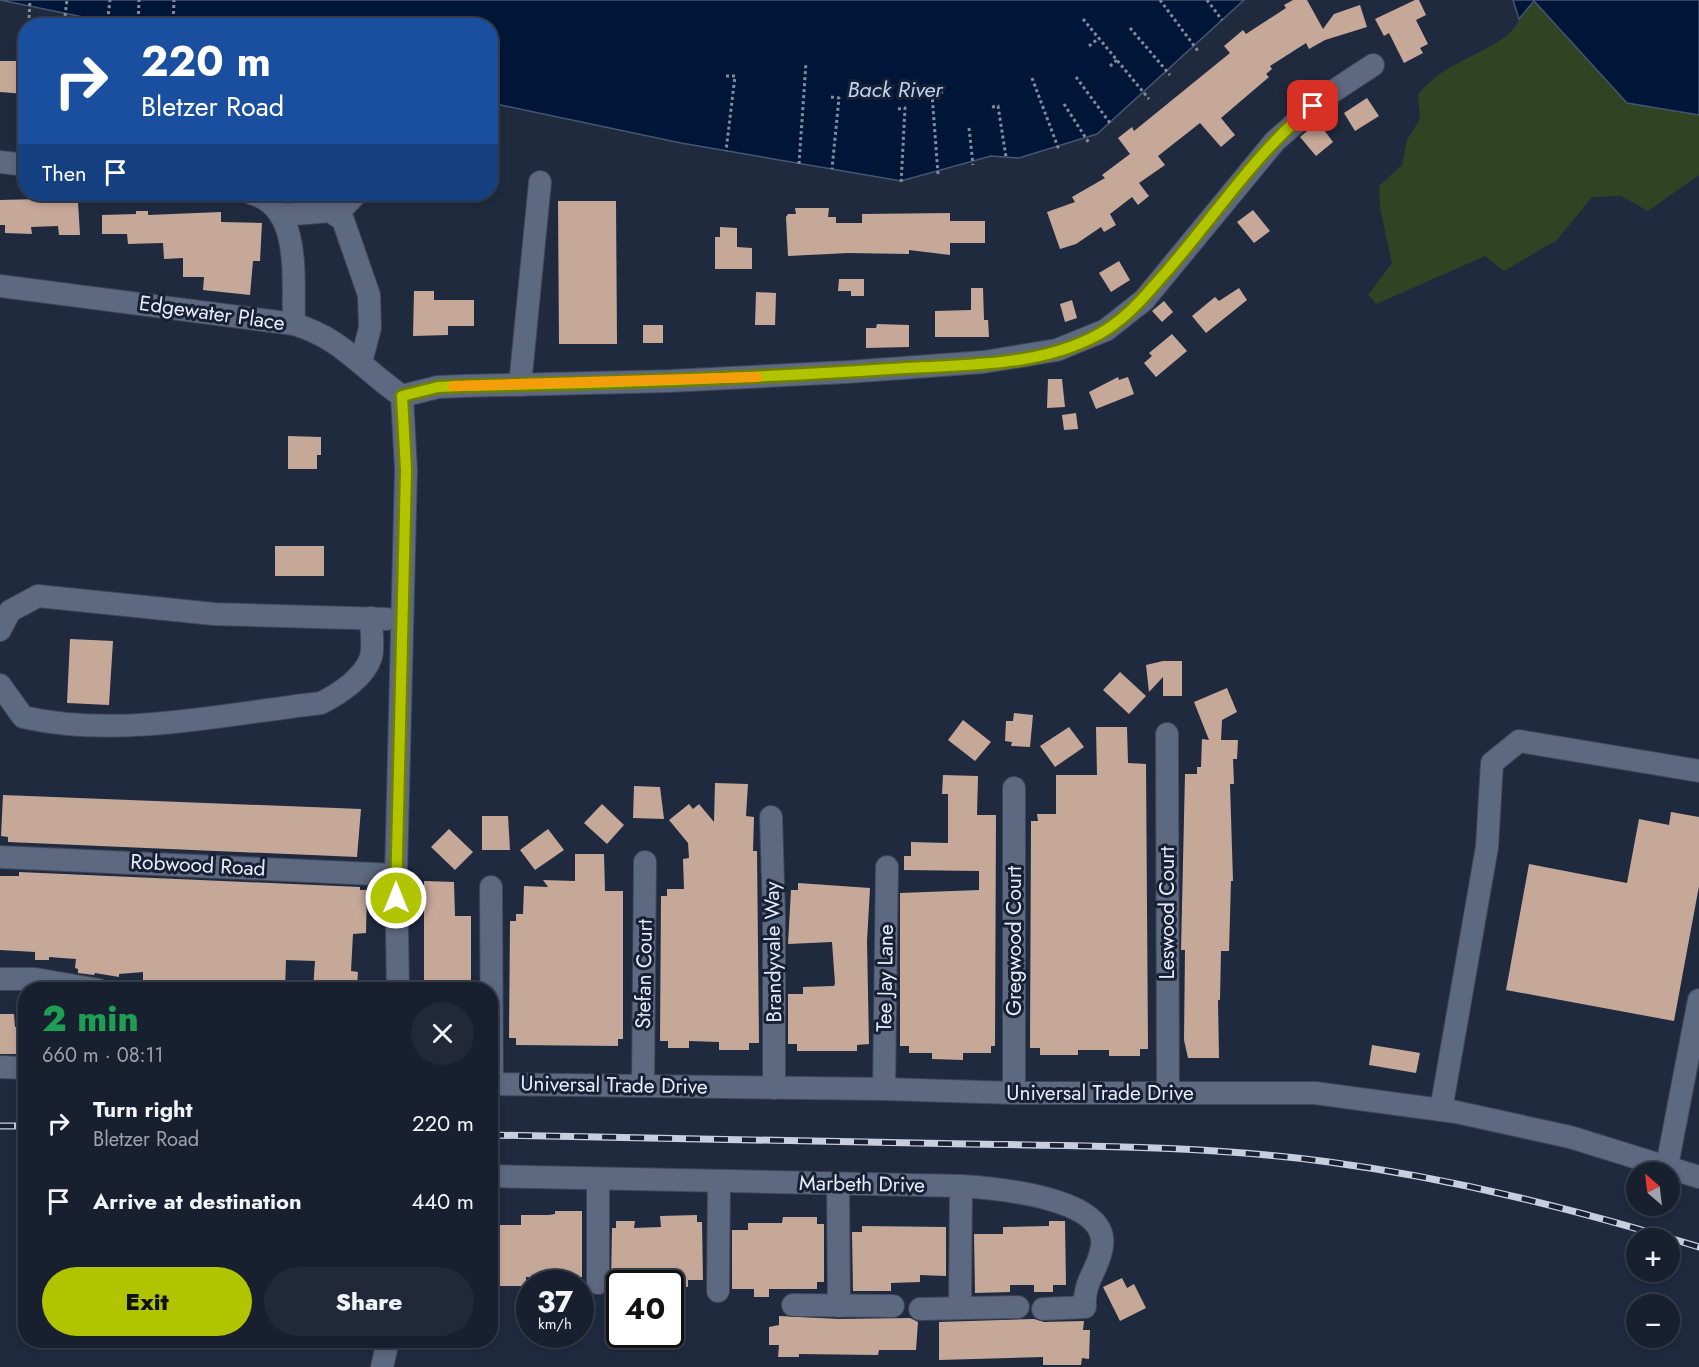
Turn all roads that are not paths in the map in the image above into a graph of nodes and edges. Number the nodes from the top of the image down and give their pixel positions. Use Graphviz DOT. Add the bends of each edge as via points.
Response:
graph roads {
  1 [pos="1372,65"];
  2 [pos="0,162"];
  3 [pos="18,164"];
  4 [pos="540,182"];
  5 [pos="266,201"];
  6 [pos="349,201"];
  7 [pos="313,203"];
  8 [pos="337,214"];
  9 [pos="283,215"];
  10 [pos="0,286"];
  11 [pos="294,324"];
  12 [pos="361,362"];
  13 [pos="519,385"];
  14 [pos="402,396"];
  15 [pos="371,618"];
  16 [pos="403,619"];
  17 [pos="0,630"];
  18 [pos="0,685"];
  19 [pos="1167,734"];
  20 [pos="1699,771"];
  21 [pos="1014,788"];
  22 [pos="771,817"];
  23 [pos="0,857"];
  24 [pos="645,862"];
  25 [pos="887,867"];
  26 [pos="396,875"];
  27 [pos="491,887"];
  28 [pos="0,979"];
  29 [pos="52,982"];
  30 [pos="398,982"];
  31 [pos="491,982"];
  32 [pos="1699,999"];
  33 [pos="0,1067"];
  34 [pos="18,1068"];
  35 [pos="498,1084"];
  36 [pos="643,1085"];
  37 [pos="774,1088"];
  38 [pos="884,1089"];
  39 [pos="1014,1093"];
  40 [pos="1168,1093"];
  41 [pos="1441,1110"];
  42 [pos="1653,1162"];
  43 [pos="1667,1162"];
  44 [pos="1680,1171"];
  45 [pos="498,1176"];
  46 [pos="1699,1177"];
  47 [pos="598,1179"];
  48 [pos="719,1181"];
  49 [pos="838,1184"];
  50 [pos="961,1186"];
  51 [pos="598,1283"];
  52 [pos="718,1291"];
  53 [pos="793,1305"];
  54 [pos="839,1306"];
  55 [pos="893,1306"];
  56 [pos="1018,1307"];
  57 [pos="960,1308"];
  58 [pos="920,1309"];
  59 [pos="1043,1309"];
  60 [pos="386,1348"];
  61 [pos="382,1367"];
  1 -- 13 [label="street" via="1301,116 1261,156 1144,300 1106,330 1083,341 1024,358 973,363 670,381"];
  2 -- 3 [label="street"];
  4 -- 13 [label="street"];
  5 -- 9 [label="street"];
  6 -- 8 [label="street"];
  7 -- 8 [label="street"];
  7 -- 9 [label="street"];
  8 -- 12 [label="street" via="343,220 369,295 370,328"];
  9 -- 11 [label="street" via="290,236"];
  10 -- 11 [label="street, Edgewater Place"];
  11 -- 12 [label="street, Edgewater Place" via="326,336"];
  12 -- 14 [label="street, Edgewater Place"];
  13 -- 14 [label="street" via="438,387"];
  14 -- 16 [label="street" via="406,470"];
  15 -- 16 [label="street"];
  15 -- 17 [label="street" via="214,615 38,596 10,611"];
  15 -- 18 [label="street" via="372,655 367,667 335,696 321,703 150,724 57,725 23,717"];
  16 -- 26 [label="street"];
  19 -- 40 [label="street, Leswood Court"];
  20 -- 41 [label="street" via="1519,741 1492,763 1487,847"];
  21 -- 39 [label="street, Gregwood Court"];
  22 -- 37 [label="street, Brandyvale Way"];
  23 -- 26 [label="street, Robwood Road"];
  24 -- 36 [label="street, Stefan Court"];
  25 -- 38 [label="street, Tee Jay Lane"];
  26 -- 30 [label="street"];
  27 -- 31 [label="street"];
  28 -- 29 [label="street"];
  32 -- 43 [label="street"];
  33 -- 34 [label="street"];
  35 -- 36 [label="street, Universal Trade Drive"];
  36 -- 37 [label="street, Universal Trade Drive"];
  37 -- 38 [label="street, Universal Trade Drive"];
  38 -- 39 [label="street, Universal Trade Drive"];
  39 -- 40 [label="street, Universal Trade Drive"];
  40 -- 41 [label="street, Universal Trade Drive" via="1315,1093"];
  41 -- 42 [label="street, Universal Trade Drive" via="1570,1137"];
  44 -- 46 [label="street, Universal Trade Drive"];
  45 -- 47 [label="street, Marbeth Drive"];
  47 -- 48 [label="street, Marbeth Drive"];
  47 -- 51 [label="street"];
  48 -- 49 [label="street, Marbeth Drive"];
  48 -- 52 [label="street"];
  49 -- 50 [label="street, Marbeth Drive"];
  49 -- 54 [label="street"];
  50 -- 57 [label="street"];
  50 -- 59 [label="street, Marbeth Drive" via="1020,1192 1068,1207 1095,1223 1102,1246 1084,1293 1085,1307"];
  53 -- 54 [label="street"];
  54 -- 55 [label="street"];
  56 -- 57 [label="street"];
  57 -- 58 [label="street"];
  60 -- 61 [label="street"];
}
